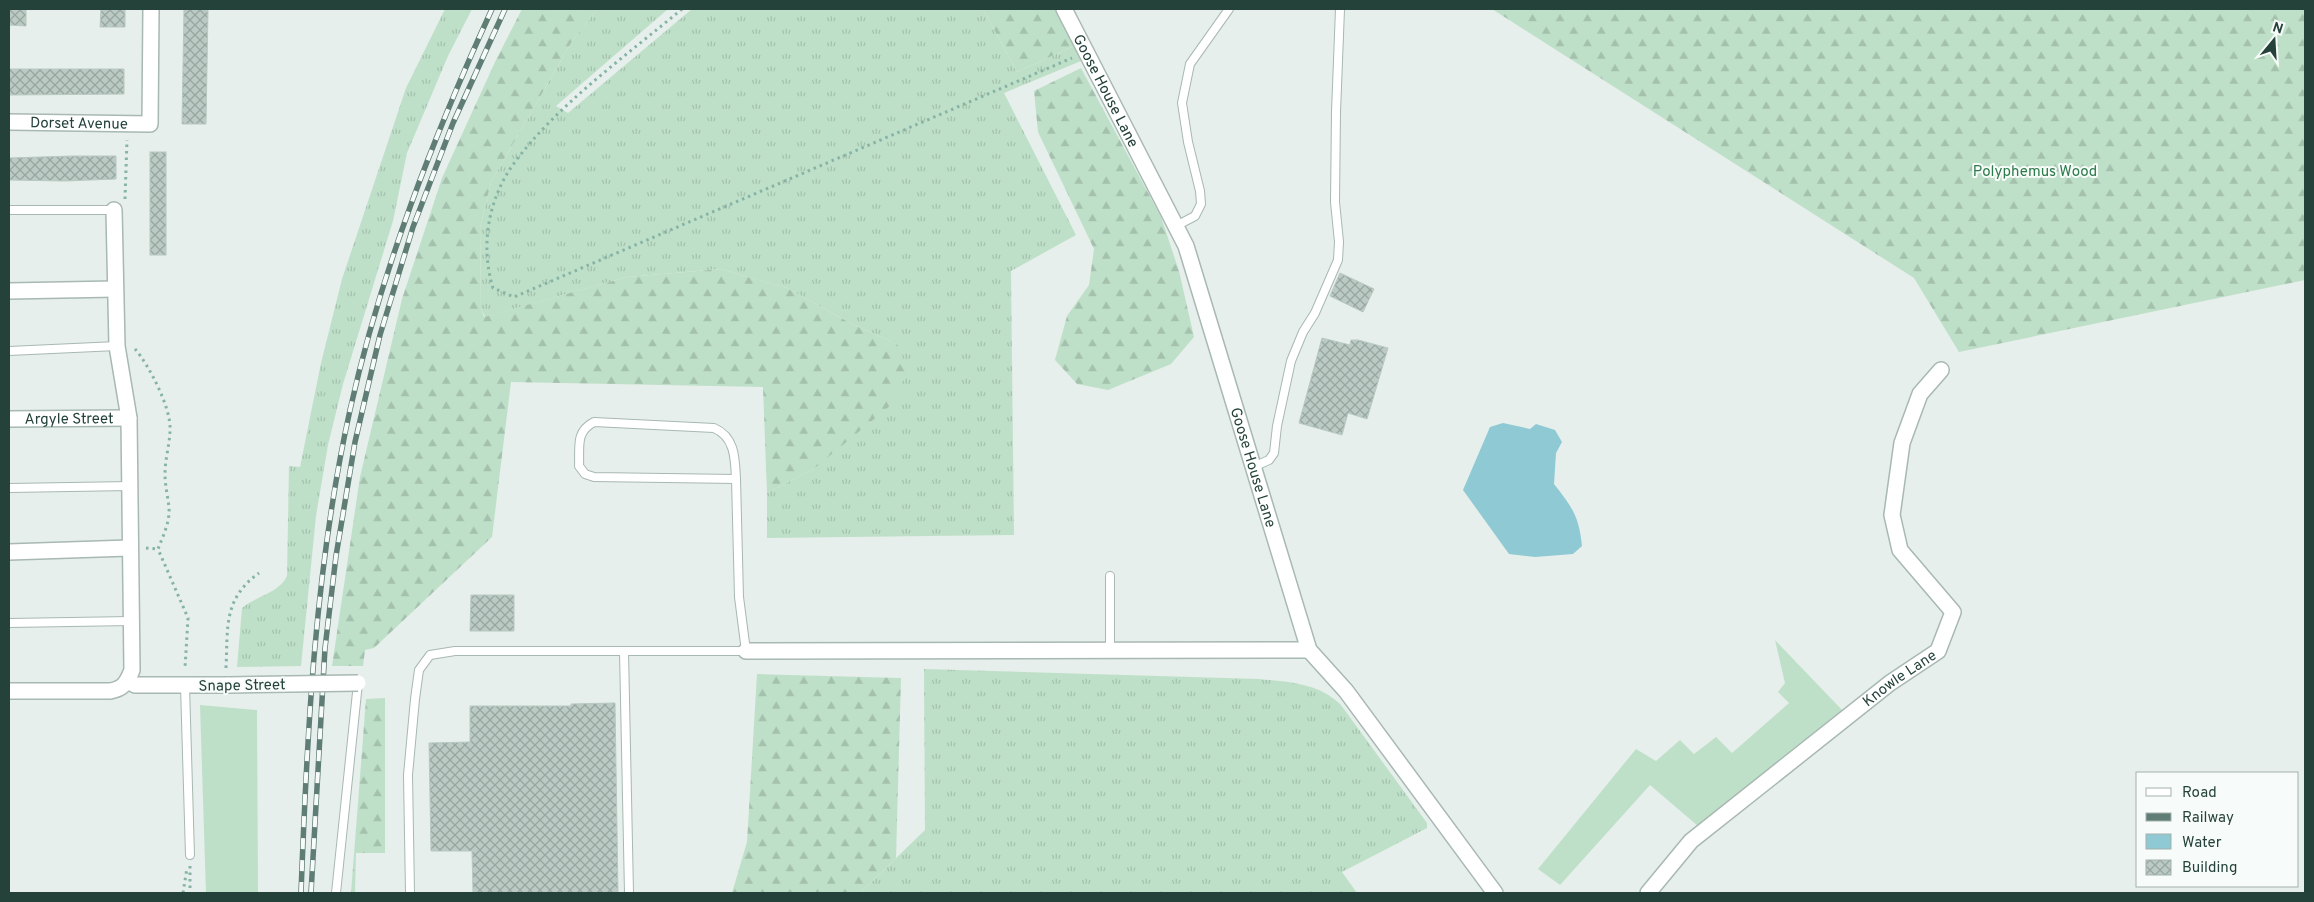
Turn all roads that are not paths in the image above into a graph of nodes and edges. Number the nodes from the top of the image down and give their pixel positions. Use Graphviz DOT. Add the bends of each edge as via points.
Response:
graph roads {
  1 [pos="151,9"];
  2 [pos="1064,9"];
  3 [pos="1229,9"];
  4 [pos="1340,9"];
  5 [pos="9,122"];
  6 [pos="9,210"];
  7 [pos="114,210"];
  8 [pos="1176,226"];
  9 [pos="115,289"];
  10 [pos="9,291"];
  11 [pos="116,346"];
  12 [pos="9,350"];
  13 [pos="1941,370"];
  14 [pos="129,418"];
  15 [pos="9,419"];
  16 [pos="1253,468"];
  17 [pos="736,479"];
  18 [pos="130,486"];
  19 [pos="9,488"];
  20 [pos="129,548"];
  21 [pos="9,552"];
  22 [pos="1110,576"];
  23 [pos="132,620"];
  24 [pos="9,623"];
  25 [pos="746,650"];
  26 [pos="1309,650"];
  27 [pos="624,651"];
  28 [pos="1110,651"];
  29 [pos="126,683"];
  30 [pos="358,683"];
  31 [pos="185,686"];
  32 [pos="9,691"];
  33 [pos="190,855"];
  34 [pos="336,893"];
  35 [pos="410,893"];
  36 [pos="629,893"];
  37 [pos="1495,893"];
  38 [pos="1648,893"];
  1 -- 5 [label="street, Dorset Avenue" via="150,124"];
  2 -- 8 [label="street, Goose House Lane"];
  3 -- 8 [label="lane" via="1190,64 1182,103 1201,204 1195,216"];
  4 -- 16 [label="lane" via="1335,121 1338,260 1291,361 1274,453 1269,460"];
  6 -- 7 [label="lane"];
  7 -- 9 [label="street"];
  8 -- 16 [label="street, Goose House Lane" via="1186,246"];
  9 -- 10 [label="street"];
  9 -- 11 [label="street"];
  11 -- 12 [label="lane"];
  11 -- 14 [label="street"];
  13 -- 38 [label="street, Knowle Lane" via="1920,394 1902,443 1892,514 1900,550 1953,612 1938,651 1890,683 1691,841"];
  14 -- 15 [label="street, Argyle Street"];
  14 -- 18 [label="street"];
  16 -- 26 [label="street, Goose House Lane"];
  17 -- 17 [label="lane" via="730,441 724,432 714,428 594,422 584,427 580,434 579,466 585,474 594,477"];
  17 -- 25 [label="lane" via="739,597"];
  18 -- 19 [label="lane"];
  18 -- 20 [label="street"];
  20 -- 21 [label="street"];
  20 -- 23 [label="street"];
  22 -- 28 [label="lane"];
  23 -- 24 [label="lane"];
  23 -- 29 [label="street" via="132,670"];
  25 -- 27 [label="lane"];
  25 -- 28 [label="street"];
  26 -- 28 [label="street"];
  26 -- 37 [label="street, Goose House Lane" via="1346,691"];
  27 -- 35 [label="lane" via="455,651 430,655 419,670 410,756"];
  27 -- 36 [label="lane"];
  29 -- 31 [label="street, Snape Street"];
  29 -- 32 [label="street, Snape Street" via="119,690 110,691"];
  30 -- 31 [label="street, Snape Street, bridge"];
  30 -- 34 [label="lane"];
  31 -- 33 [label="lane"];
}
